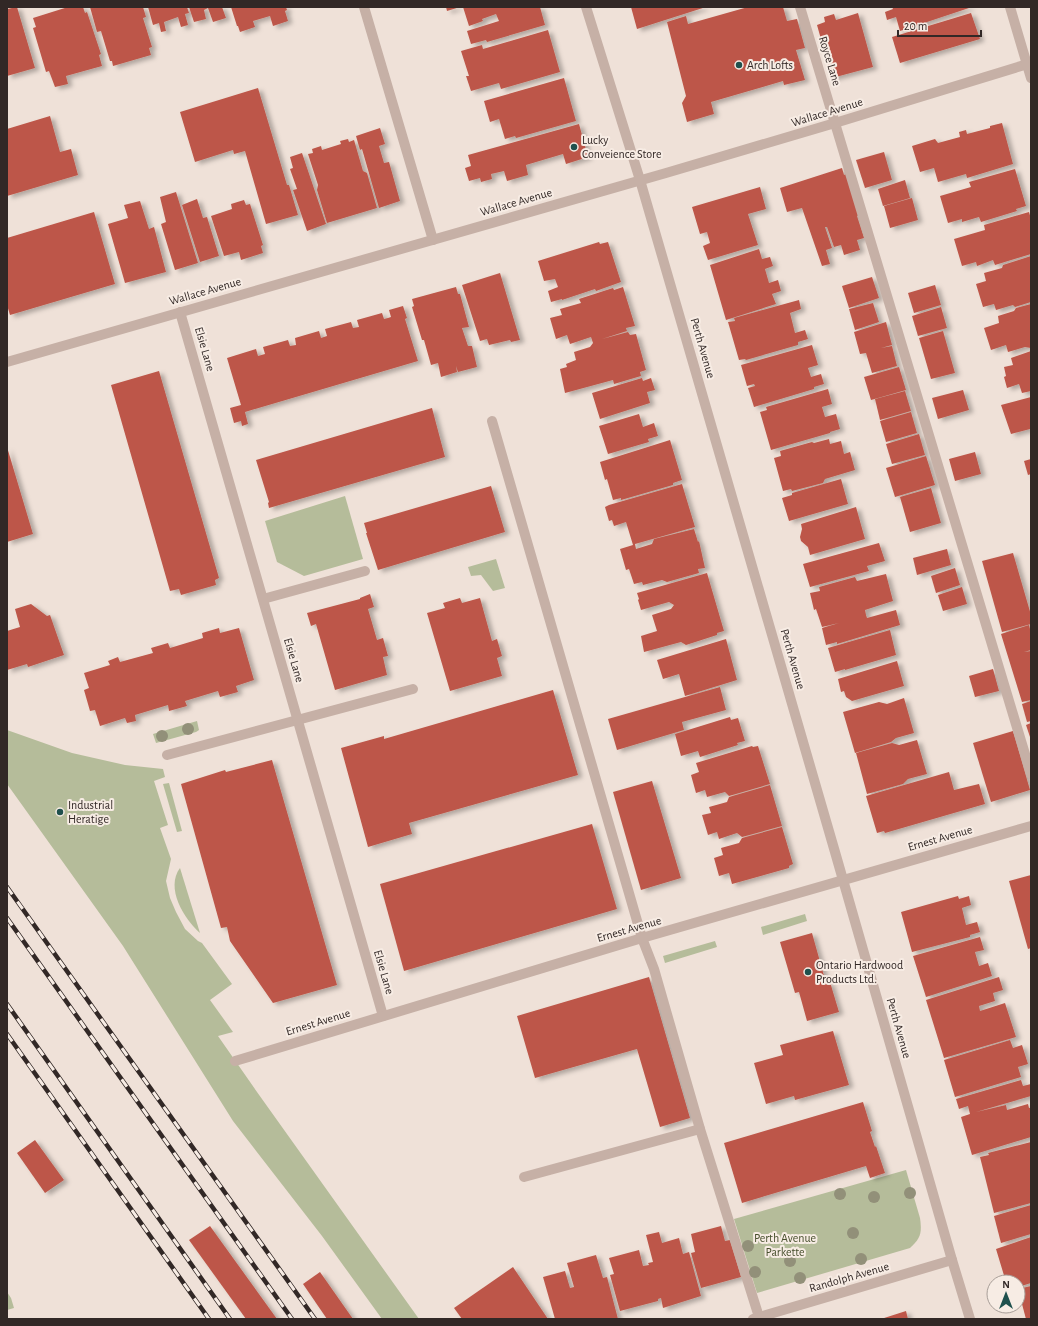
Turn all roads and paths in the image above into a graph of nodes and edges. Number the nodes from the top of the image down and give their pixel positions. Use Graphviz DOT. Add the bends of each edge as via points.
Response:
graph roads {
  1 [pos="364,7"];
  2 [pos="586,7"];
  3 [pos="800,7"];
  4 [pos="1010,7"];
  5 [pos="1029,64"];
  6 [pos="1031,78"];
  7 [pos="835,123"];
  8 [pos="640,180"];
  9 [pos="433,240"];
  10 [pos="180,312"];
  11 [pos="7,362"];
  12 [pos="492,421"];
  13 [pos="365,571"];
  14 [pos="263,600"];
  15 [pos="413,689"];
  16 [pos="298,721"];
  17 [pos="167,755"];
  18 [pos="1031,774"];
  19 [pos="1031,826"];
  20 [pos="843,880"];
  21 [pos="642,938"];
  22 [pos="383,1016"];
  23 [pos="235,1061"];
  24 [pos="700,1129"];
  25 [pos="524,1177"];
  26 [pos="952,1260"];
  27 [pos="756,1318"];
  28 [pos="970,1319"];
  1 -- 9 [label="street"];
  2 -- 8 [label="street, Perth Avenue"];
  3 -- 7 [label="street, Royce Lane"];
  4 -- 5 [label="street"];
  5 -- 6 [label="street"];
  5 -- 7 [label="street, Wallace Avenue"];
  7 -- 8 [label="street, Wallace Avenue"];
  7 -- 18 [label="street, Royce Lane"];
  8 -- 9 [label="street, Wallace Avenue"];
  8 -- 20 [label="street, Perth Avenue"];
  9 -- 10 [label="street, Wallace Avenue"];
  10 -- 11 [label="street, Wallace Avenue"];
  10 -- 14 [label="street, Elsie Lane"];
  12 -- 21 [label="street"];
  13 -- 14 [label="street"];
  14 -- 16 [label="street, Elsie Lane"];
  15 -- 16 [label="street"];
  16 -- 17 [label="street"];
  16 -- 22 [label="street, Elsie Lane"];
  19 -- 20 [label="street, Ernest Avenue"];
  20 -- 21 [label="street, Ernest Avenue"];
  20 -- 26 [label="street, Perth Avenue"];
  21 -- 22 [label="street, Ernest Avenue"];
  21 -- 24 [label="street" via="654,970"];
  22 -- 23 [label="street, Ernest Avenue"];
  24 -- 25 [label="street"];
  24 -- 27 [label="street"];
  26 -- 27 [label="street, Randolph Avenue"];
  26 -- 28 [label="street, Perth Avenue"];
}
